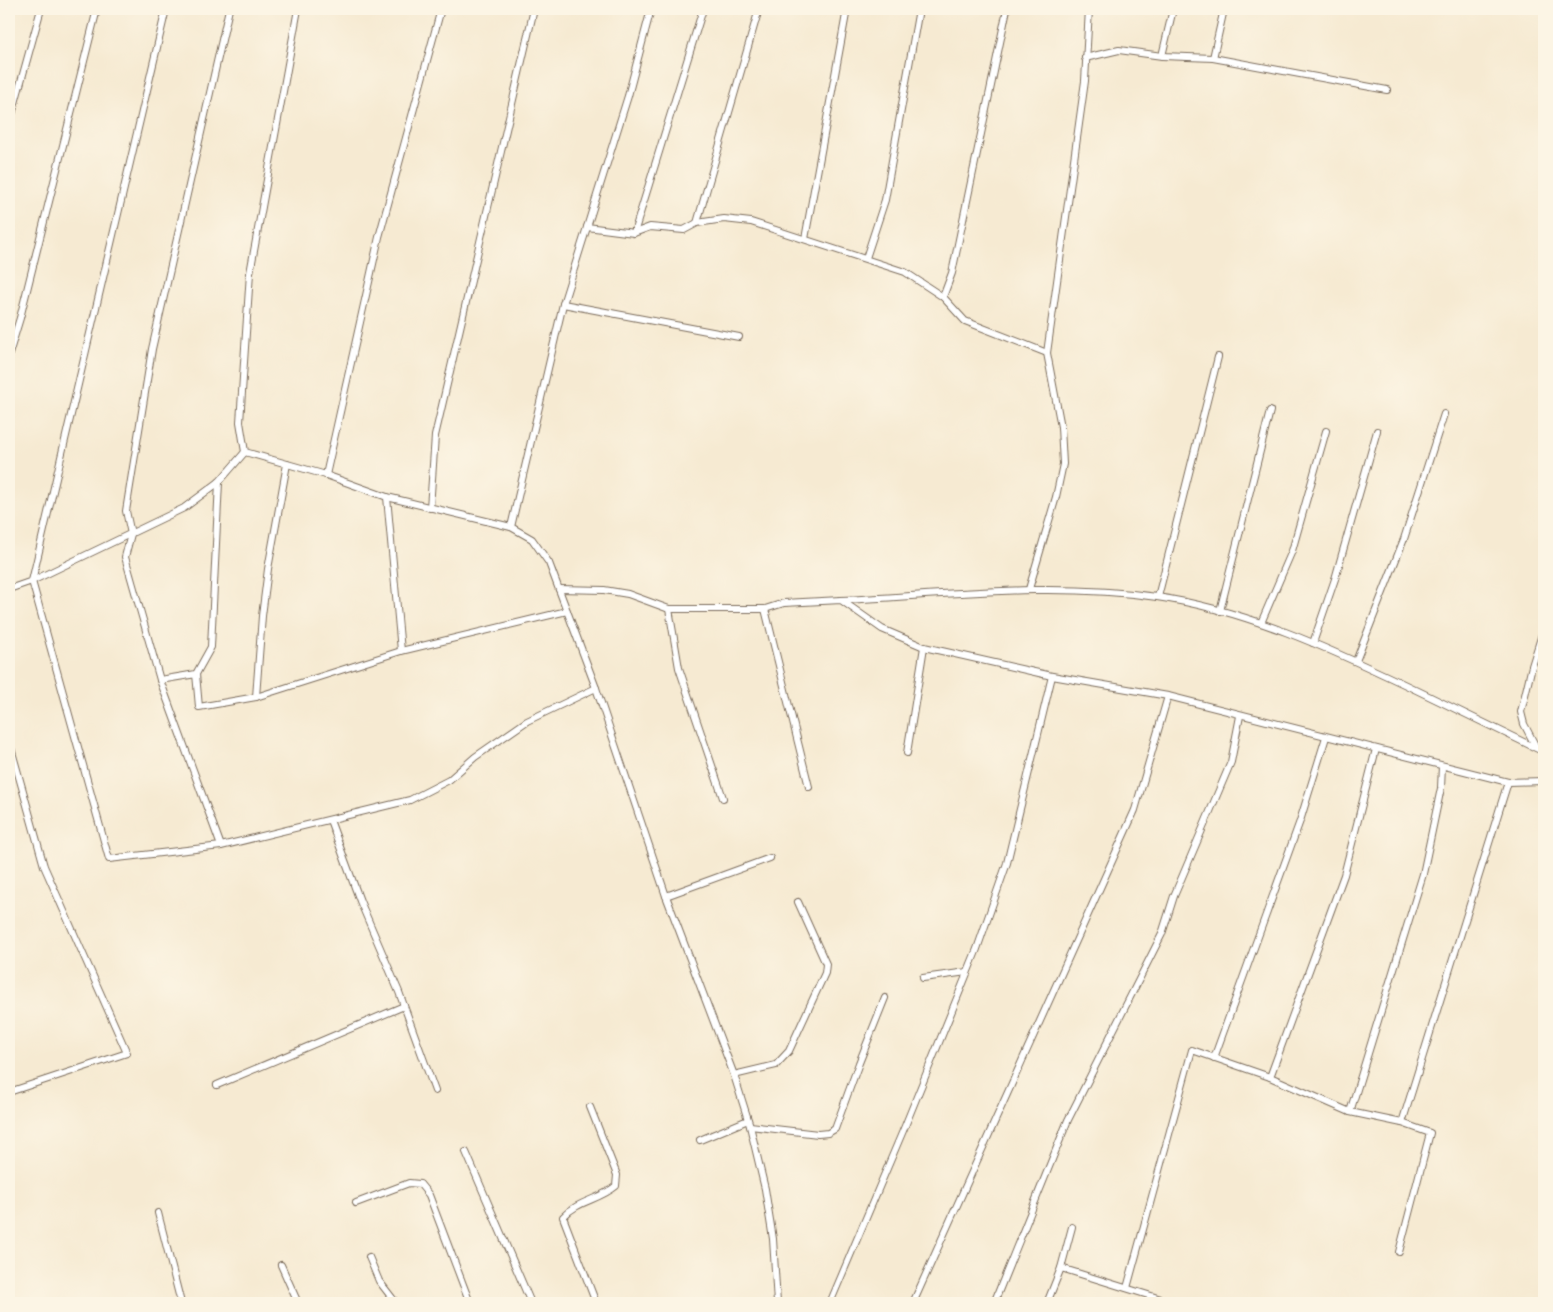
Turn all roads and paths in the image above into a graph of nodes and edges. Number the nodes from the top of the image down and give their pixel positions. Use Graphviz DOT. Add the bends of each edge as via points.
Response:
graph roads {
  1 [pos="41,9"];
  2 [pos="97,9"];
  3 [pos="166,9"];
  4 [pos="229,9"];
  5 [pos="298,9"];
  6 [pos="441,9"];
  7 [pos="534,9"];
  8 [pos="651,9"];
  9 [pos="703,9"];
  10 [pos="759,9"];
  11 [pos="847,9"];
  12 [pos="919,9"];
  13 [pos="1007,9"];
  14 [pos="1089,9"];
  15 [pos="1173,9"];
  16 [pos="1224,9"];
  17 [pos="1162,56"];
  18 [pos="1085,58"];
  19 [pos="1213,58"];
  20 [pos="1387,90"];
  21 [pos="9,125"];
  22 [pos="698,223"];
  23 [pos="587,226"];
  24 [pos="634,233"];
  25 [pos="805,239"];
  26 [pos="866,258"];
  27 [pos="943,297"];
  28 [pos="563,304"];
  29 [pos="740,337"];
  30 [pos="1047,353"];
  31 [pos="9,354"];
  32 [pos="1218,357"];
  33 [pos="1270,411"];
  34 [pos="1444,414"];
  35 [pos="1326,430"];
  36 [pos="1377,432"];
  37 [pos="245,452"];
  38 [pos="287,464"];
  39 [pos="326,475"];
  40 [pos="219,482"];
  41 [pos="387,497"];
  42 [pos="430,508"];
  43 [pos="511,527"];
  44 [pos="131,534"];
  45 [pos="32,582"];
  46 [pos="9,589"];
  47 [pos="559,589"];
  48 [pos="1029,589"];
  49 [pos="1158,597"];
  50 [pos="841,600"];
  51 [pos="765,608"];
  52 [pos="669,609"];
  53 [pos="567,611"];
  54 [pos="1220,611"];
  55 [pos="1261,623"];
  56 [pos="1544,628"];
  57 [pos="1313,643"];
  58 [pos="924,647"];
  59 [pos="401,651"];
  60 [pos="1356,661"];
  61 [pos="196,674"];
  62 [pos="1052,676"];
  63 [pos="160,680"];
  64 [pos="596,688"];
  65 [pos="1168,696"];
  66 [pos="256,697"];
  67 [pos="1240,716"];
  68 [pos="1326,737"];
  69 [pos="9,741"];
  70 [pos="1536,747"];
  71 [pos="1376,749"];
  72 [pos="1544,752"];
  73 [pos="907,754"];
  74 [pos="1442,766"];
  75 [pos="1544,781"];
  76 [pos="1508,782"];
  77 [pos="809,787"];
  78 [pos="723,798"];
  79 [pos="330,820"];
  80 [pos="221,846"];
  81 [pos="770,858"];
  82 [pos="666,896"];
  83 [pos="798,902"];
  84 [pos="967,972"];
  85 [pos="923,978"];
  86 [pos="885,998"];
  87 [pos="404,1006"];
  88 [pos="1214,1058"];
  89 [pos="734,1075"];
  90 [pos="1270,1077"];
  91 [pos="217,1085"];
  92 [pos="435,1091"];
  93 [pos="9,1092"];
  94 [pos="590,1107"];
  95 [pos="1350,1112"];
  96 [pos="749,1123"];
  97 [pos="1402,1123"];
  98 [pos="700,1140"];
  99 [pos="466,1152"];
  100 [pos="356,1203"];
  101 [pos="158,1213"];
  102 [pos="1072,1226"];
  103 [pos="1399,1252"];
  104 [pos="369,1257"];
  105 [pos="281,1265"];
  106 [pos="1061,1268"];
  107 [pos="1127,1288"];
  108 [pos="181,1303"];
  109 [pos="298,1303"];
  110 [pos="396,1303"];
  111 [pos="470,1303"];
  112 [pos="531,1303"];
  113 [pos="596,1303"];
  114 [pos="777,1303"];
  115 [pos="830,1303"];
  116 [pos="913,1303"];
  117 [pos="994,1303"];
  118 [pos="1047,1303"];
  119 [pos="1174,1303"];
  1 -- 21 [label="street"];
  2 -- 31 [label="street"];
  3 -- 45 [label="street"];
  4 -- 44 [label="street" via="152,349 126,511"];
  5 -- 37 [label="street" via="250,273 240,422"];
  6 -- 39 [label="street" via="379,237"];
  7 -- 42 [label="street" via="434,436"];
  8 -- 23 [label="street" via="628,96"];
  9 -- 24 [label="street"];
  10 -- 22 [label="street"];
  11 -- 25 [label="street"];
  12 -- 26 [label="street" via="885,200"];
  13 -- 27 [label="street" via="952,273"];
  14 -- 18 [label="street"];
  15 -- 17 [label="street"];
  16 -- 19 [label="street"];
  17 -- 18 [label="street" via="1119,50"];
  17 -- 19 [label="street"];
  18 -- 30 [label="street" via="1085,81"];
  19 -- 20 [label="street"];
  22 -- 24 [label="street" via="684,230 650,227"];
  22 -- 25 [label="street" via="724,219 751,222"];
  23 -- 24 [label="street"];
  23 -- 28 [label="street"];
  25 -- 26 [label="street"];
  26 -- 27 [label="street" via="905,272"];
  27 -- 30 [label="street" via="966,321"];
  28 -- 29 [label="street"];
  28 -- 43 [label="street"];
  30 -- 48 [label="street" via="1061,427 1064,464"];
  32 -- 49 [label="street"];
  33 -- 54 [label="street"];
  34 -- 60 [label="street" via="1404,539"];
  35 -- 55 [label="street" via="1292,551"];
  36 -- 57 [label="street"];
  37 -- 38 [label="street"];
  37 -- 40 [label="street"];
  38 -- 39 [label="street"];
  38 -- 66 [label="street" via="264,597"];
  39 -- 41 [label="street"];
  40 -- 44 [label="street" via="184,508"];
  40 -- 61 [label="street" via="211,647"];
  41 -- 42 [label="street"];
  41 -- 59 [label="street"];
  42 -- 43 [label="street"];
  43 -- 47 [label="street" via="532,539 540,549"];
  44 -- 45 [label="street"];
  44 -- 63 [label="street" via="125,556"];
  45 -- 46 [label="street"];
  45 -- 80 [label="street" via="109,859"];
  47 -- 52 [label="street" via="628,594"];
  47 -- 53 [label="street"];
  48 -- 49 [label="street" via="1102,591"];
  48 -- 50 [label="street"];
  49 -- 54 [label="street"];
  50 -- 51 [label="street" via="784,603"];
  50 -- 58 [label="street" via="882,629"];
  51 -- 52 [label="street"];
  51 -- 77 [label="street"];
  52 -- 78 [label="street" via="679,668"];
  53 -- 59 [label="street"];
  53 -- 64 [label="street"];
  54 -- 55 [label="street"];
  55 -- 57 [label="street"];
  56 -- 70 [label="street" via="1521,712"];
  57 -- 60 [label="street"];
  58 -- 62 [label="street"];
  58 -- 73 [label="street"];
  59 -- 66 [label="street"];
  60 -- 70 [label="street"];
  61 -- 63 [label="street"];
  61 -- 66 [label="street" via="199,707"];
  62 -- 65 [label="street"];
  62 -- 84 [label="street" via="1007,864"];
  63 -- 80 [label="street"];
  64 -- 79 [label="street" via="526,720 449,780 410,800"];
  64 -- 82 [label="street"];
  65 -- 67 [label="street"];
  65 -- 116 [label="street" via="1135,810"];
  67 -- 68 [label="street"];
  67 -- 117 [label="street" via="1231,762 1174,896 1162,934 1068,1120"];
  68 -- 71 [label="street"];
  68 -- 88 [label="street" via="1300,821"];
  69 -- 93 [label="street" via="44,866 127,1053"];
  70 -- 72 [label="street"];
  71 -- 74 [label="street"];
  71 -- 90 [label="street" via="1344,875"];
  74 -- 76 [label="street"];
  74 -- 95 [label="street" via="1442,788 1423,874"];
  75 -- 76 [label="street"];
  76 -- 97 [label="street"];
  79 -- 80 [label="street"];
  79 -- 87 [label="street"];
  81 -- 82 [label="street"];
  82 -- 89 [label="street"];
  83 -- 89 [label="street" via="826,964 826,973 789,1052 776,1065"];
  84 -- 85 [label="street"];
  84 -- 115 [label="street"];
  86 -- 96 [label="street" via="835,1129 818,1134"];
  87 -- 91 [label="street"];
  87 -- 92 [label="street"];
  88 -- 90 [label="street"];
  88 -- 107 [label="street" via="1192,1050"];
  89 -- 96 [label="street"];
  90 -- 95 [label="street"];
  94 -- 113 [label="street" via="617,1176 616,1186 606,1194 570,1209 563,1217"];
  95 -- 97 [label="street"];
  96 -- 98 [label="street"];
  96 -- 114 [label="street" via="773,1238"];
  97 -- 103 [label="street" via="1430,1132"];
  99 -- 112 [label="street"];
  100 -- 111 [label="street" via="409,1183 420,1184 429,1195"];
  101 -- 108 [label="street"];
  102 -- 106 [label="street"];
  104 -- 110 [label="street" via="379,1281"];
  105 -- 109 [label="street"];
  106 -- 107 [label="street"];
  106 -- 118 [label="street"];
  107 -- 119 [label="street"];
}
